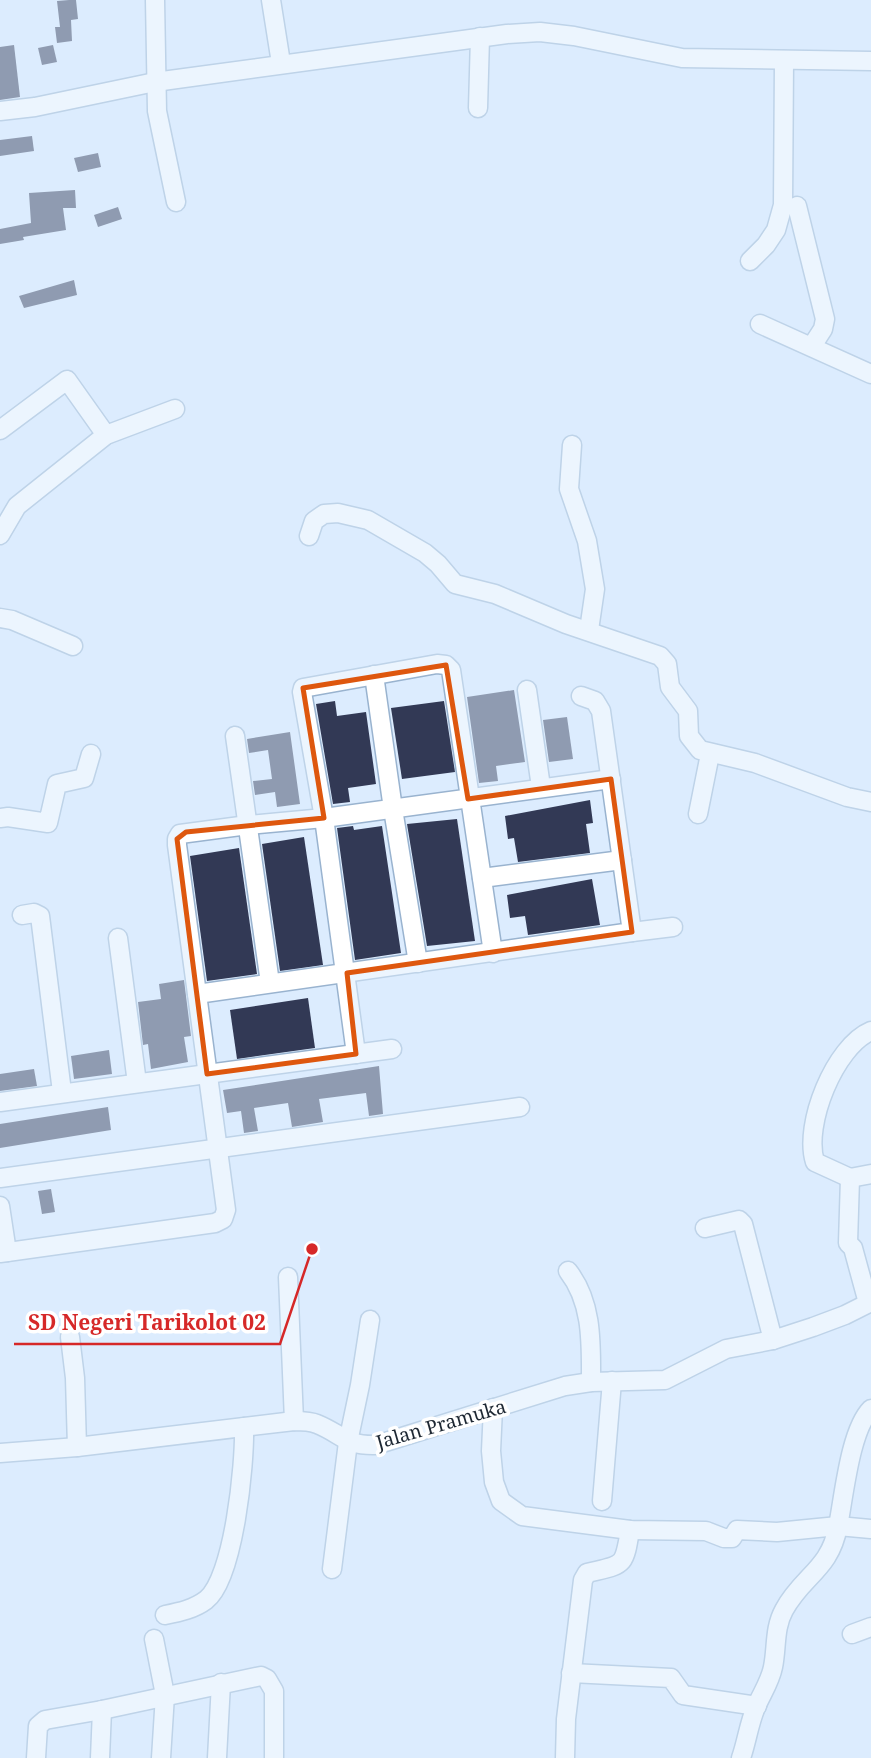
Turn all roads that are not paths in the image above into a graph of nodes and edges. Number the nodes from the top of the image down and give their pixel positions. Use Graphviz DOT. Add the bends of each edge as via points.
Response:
graph roads {
  1 [pos="155,0"];
  2 [pos="271,0"];
  3 [pos="480,37"];
  4 [pos="784,60"];
  5 [pos="871,61"];
  6 [pos="281,63"];
  7 [pos="155,82"];
  8 [pos="478,108"];
  9 [pos="0,111"];
  10 [pos="176,202"];
  11 [pos="797,206"];
  12 [pos="750,261"];
  13 [pos="760,324"];
  14 [pos="812,346"];
  15 [pos="871,374"];
  16 [pos="175,409"];
  17 [pos="0,430"];
  18 [pos="106,435"];
  19 [pos="572,445"];
  20 [pos="0,535"];
  21 [pos="309,536"];
  22 [pos="0,618"];
  23 [pos="589,630"];
  24 [pos="73,646"];
  25 [pos="374,675"];
  26 [pos="527,690"];
  27 [pos="581,696"];
  28 [pos="235,736"];
  29 [pos="92,754"];
  30 [pos="710,754"];
  31 [pos="611,779"];
  32 [pos="541,787"];
  33 [pos="468,799"];
  34 [pos="871,802"];
  35 [pos="393,809"];
  36 [pos="698,814"];
  37 [pos="0,818"];
  38 [pos="324,818"];
  39 [pos="248,825"];
  40 [pos="622,860"];
  41 [pos="482,878"];
  42 [pos="22,915"];
  43 [pos="673,927"];
  44 [pos="632,932"];
  45 [pos="118,937"];
  46 [pos="493,953"];
  47 [pos="418,962"];
  48 [pos="347,973"];
  49 [pos="270,983"];
  50 [pos="197,994"];
  51 [pos="871,1031"];
  52 [pos="392,1049"];
  53 [pos="356,1054"];
  54 [pos="207,1074"];
  55 [pos="137,1083"];
  56 [pos="62,1092"];
  57 [pos="0,1102"];
  58 [pos="520,1107"];
  59 [pos="217,1150"];
  60 [pos="871,1174"];
  61 [pos="0,1178"];
  62 [pos="850,1178"];
  63 [pos="0,1206"];
  64 [pos="705,1227"];
  65 [pos="4,1252"];
  66 [pos="568,1271"];
  67 [pos="288,1277"];
  68 [pos="869,1303"];
  69 [pos="370,1320"];
  70 [pos="70,1337"];
  71 [pos="773,1340"];
  72 [pos="612,1381"];
  73 [pos="592,1382"];
  74 [pos="494,1408"];
  75 [pos="871,1409"];
  76 [pos="294,1421"];
  77 [pos="244,1427"];
  78 [pos="348,1442"];
  79 [pos="76,1447"];
  80 [pos="0,1453"];
  81 [pos="602,1501"];
  82 [pos="838,1526"];
  83 [pos="871,1529"];
  84 [pos="630,1530"];
  85 [pos="332,1569"];
  86 [pos="165,1615"];
  87 [pos="871,1627"];
  88 [pos="852,1634"];
  89 [pos="154,1639"];
  90 [pos="571,1673"];
  91 [pos="221,1683"];
  92 [pos="164,1695"];
  93 [pos="757,1706"];
  94 [pos="102,1710"];
  95 [pos="36,1758"];
  96 [pos="100,1758"];
  97 [pos="160,1758"];
  98 [pos="217,1758"];
  99 [pos="274,1758"];
  100 [pos="565,1758"];
  101 [pos="741,1758"];
  1 -- 7 [label="street"];
  2 -- 6 [label="street"];
  3 -- 4 [label="street" via="540,32 666,57"];
  3 -- 6 [label="street"];
  3 -- 8 [label="street"];
  4 -- 5 [label="street"];
  4 -- 12 [label="street" via="783,205 776,230"];
  6 -- 7 [label="street"];
  7 -- 9 [label="street"];
  7 -- 10 [label="street" via="160,134"];
  11 -- 14 [label="street" via="825,319"];
  13 -- 14 [label="street"];
  14 -- 15 [label="street"];
  16 -- 18 [label="street"];
  17 -- 18 [label="street" via="67,380"];
  18 -- 20 [label="street" via="17,506"];
  19 -- 23 [label="street" via="569,489 587,541 595,589"];
  21 -- 23 [label="street" via="314,521 324,514 368,520 425,553 455,584"];
  22 -- 24 [label="street"];
  23 -- 30 [label="street" via="665,660 670,687 688,710 689,736"];
  25 -- 33 [label="street" via="437,664 446,664 451,670"];
  25 -- 35 [label="street"];
  25 -- 38 [label="street" via="302,690"];
  26 -- 32 [label="street"];
  27 -- 31 [label="street" via="595,701 601,710"];
  28 -- 39 [label="street"];
  29 -- 37 [label="street" via="84,778 57,784 48,823"];
  30 -- 34 [label="street" via="755,763"];
  30 -- 36 [label="street"];
  31 -- 32 [label="street"];
  31 -- 40 [label="street"];
  32 -- 33 [label="street"];
  33 -- 35 [label="street"];
  33 -- 41 [label="street"];
  35 -- 38 [label="street"];
  35 -- 47 [label="street"];
  38 -- 39 [label="street"];
  38 -- 48 [label="street"];
  39 -- 49 [label="street"];
  39 -- 50 [label="street" via="186,832 177,839"];
  40 -- 41 [label="street"];
  40 -- 44 [label="street"];
  41 -- 46 [label="street"];
  42 -- 56 [label="street" via="40,916"];
  43 -- 44 [label="street"];
  44 -- 46 [label="street"];
  45 -- 55 [label="street"];
  46 -- 47 [label="street"];
  47 -- 48 [label="street"];
  48 -- 49 [label="street"];
  48 -- 53 [label="street"];
  49 -- 50 [label="street"];
  50 -- 54 [label="street"];
  51 -- 62 [label="street" via="857,1039 832,1071 812,1139 815,1162"];
  52 -- 53 [label="street"];
  53 -- 54 [label="street"];
  54 -- 55 [label="street"];
  54 -- 59 [label="street"];
  55 -- 56 [label="street"];
  56 -- 57 [label="street"];
  58 -- 59 [label="street"];
  59 -- 61 [label="street"];
  59 -- 65 [label="street" via="226,1210 223,1219 215,1223"];
  60 -- 62 [label="street"];
  62 -- 68 [label="street" via="848,1243"];
  63 -- 65 [label="street"];
  64 -- 71 [label="street" via="734,1220 743,1224"];
  66 -- 73 [label="street" via="584,1299 591,1333"];
  67 -- 76 [label="street"];
  68 -- 71 [label="street, Jalan Pramuka"];
  69 -- 78 [label="street"];
  70 -- 79 [label="street"];
  71 -- 72 [label="street, Jalan Pramuka" via="726,1349 665,1380"];
  72 -- 73 [label="street, Jalan Pramuka"];
  72 -- 81 [label="street"];
  73 -- 74 [label="street, Jalan Pramuka"];
  74 -- 78 [label="street, Jalan Pramuka" via="376,1445"];
  74 -- 84 [label="street" via="491,1451 501,1501 522,1516"];
  75 -- 82 [label="street" via="857,1437"];
  76 -- 77 [label="street, Jalan Pramuka"];
  76 -- 78 [label="street, Jalan Pramuka" via="315,1423"];
  77 -- 79 [label="street, Jalan Pramuka"];
  77 -- 86 [label="street" via="245,1455 225,1570 206,1600 189,1610"];
  78 -- 85 [label="street"];
  79 -- 80 [label="street, Jalan Pramuka"];
  82 -- 83 [label="street"];
  82 -- 84 [label="street" via="777,1532 737,1530 732,1538 693,1529"];
  82 -- 93 [label="street" via="826,1560 784,1610 769,1682"];
  84 -- 90 [label="street" via="626,1558 620,1565 587,1573 583,1580"];
  87 -- 88 [label="street"];
  89 -- 92 [label="street"];
  90 -- 93 [label="street" via="671,1678 683,1695"];
  90 -- 100 [label="street"];
  91 -- 92 [label="street"];
  91 -- 98 [label="street"];
  91 -- 99 [label="street" via="261,1676 271,1685"];
  92 -- 94 [label="street"];
  92 -- 97 [label="street"];
  93 -- 101 [label="street"];
  94 -- 95 [label="street" via="40,1723"];
  94 -- 96 [label="street"];
}
